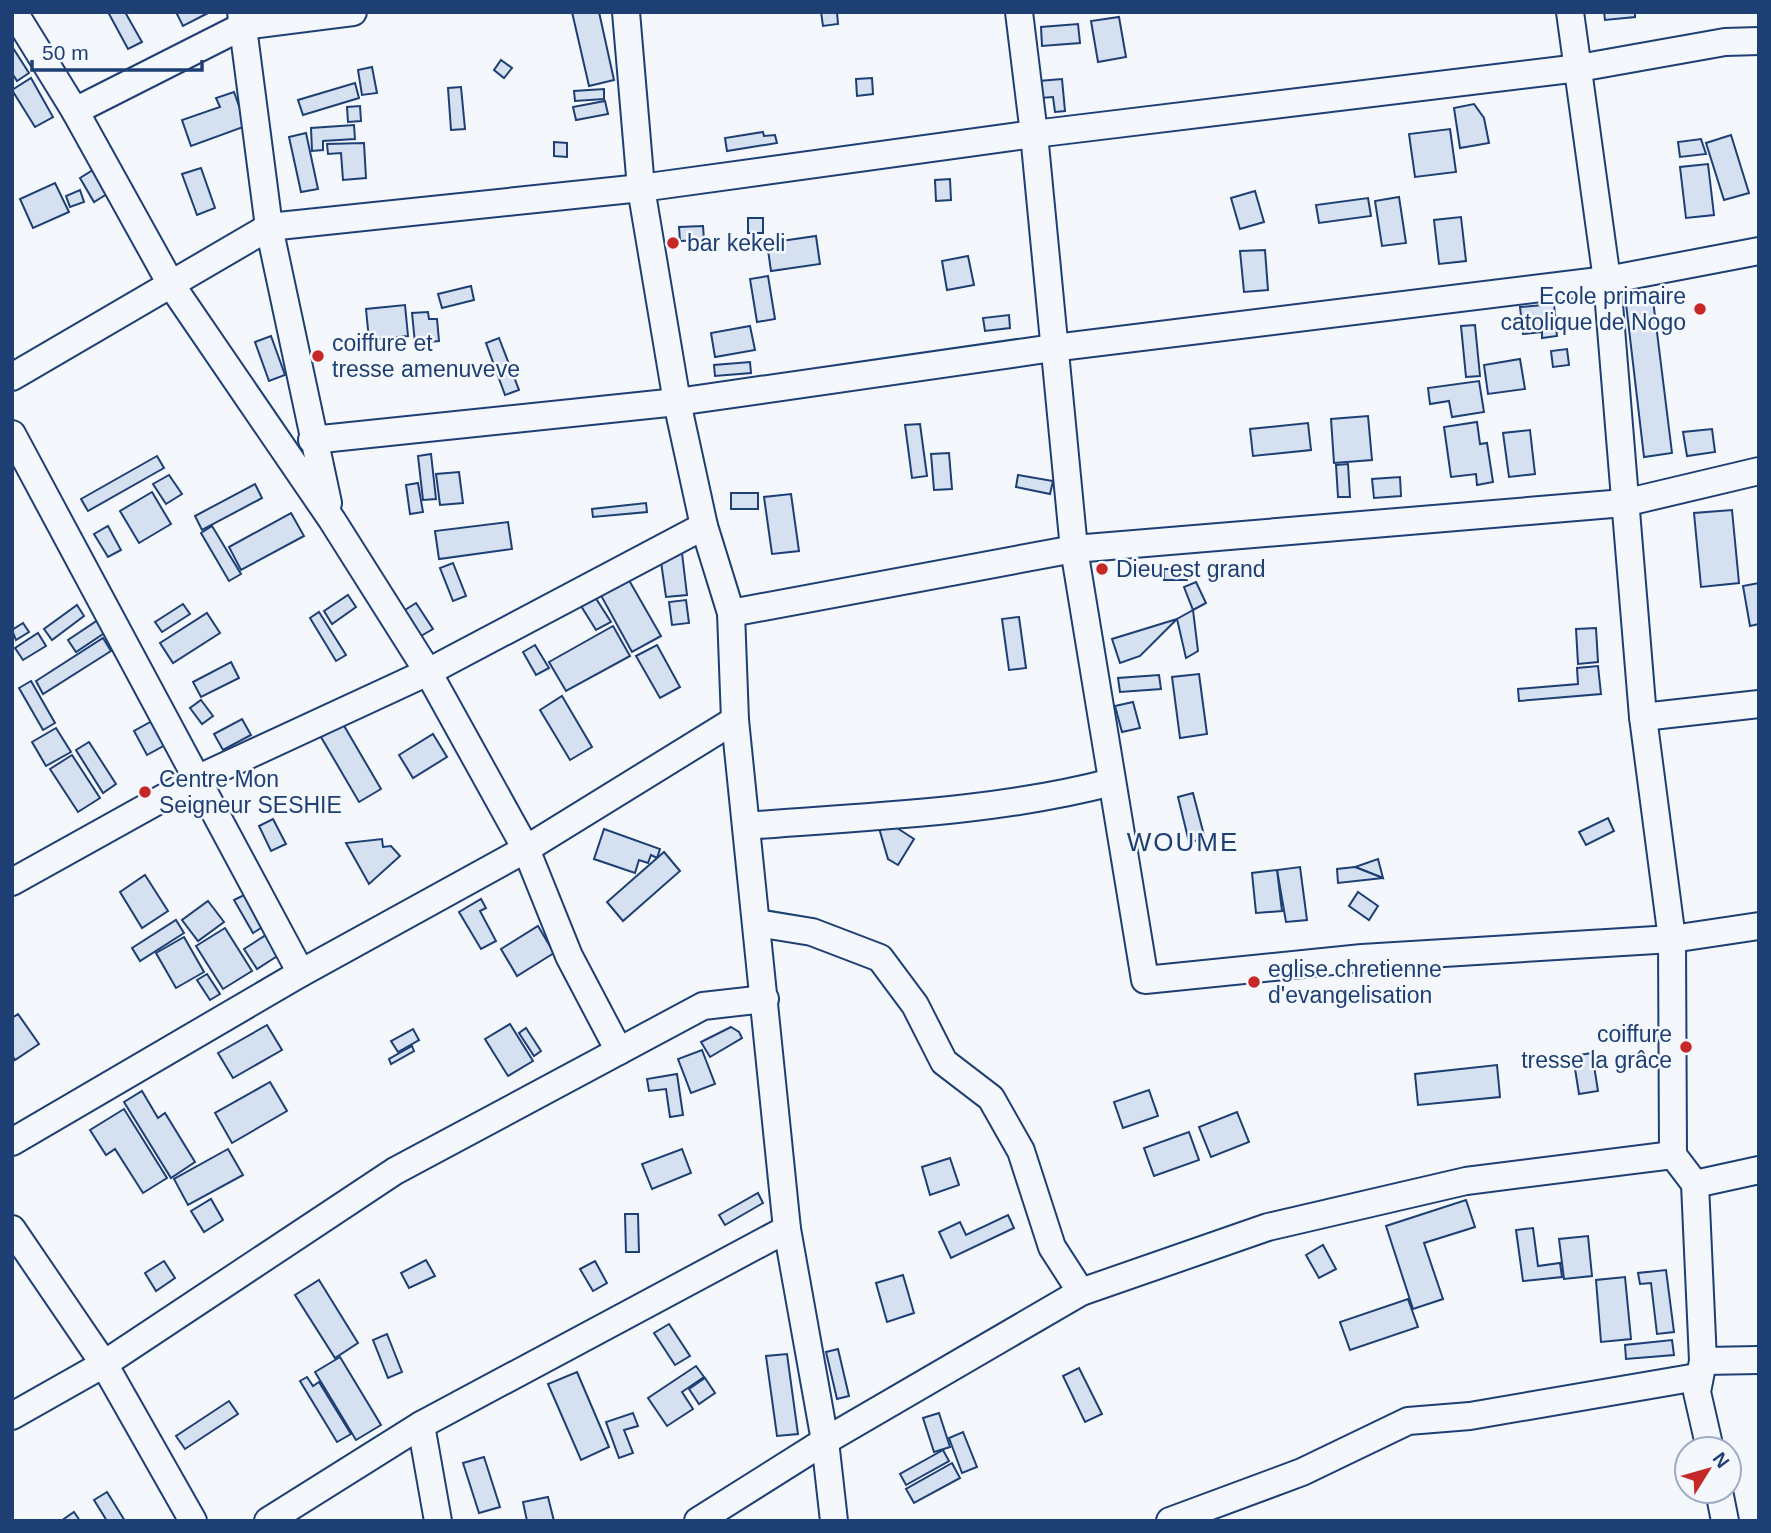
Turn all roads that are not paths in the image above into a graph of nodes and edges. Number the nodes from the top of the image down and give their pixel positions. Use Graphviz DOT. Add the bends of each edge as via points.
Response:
graph roads {
  1 [pos="14,12"];
  2 [pos="353,12"];
  3 [pos="626,12"];
  4 [pos="1019,12"];
  5 [pos="1570,12"];
  6 [pos="242,19"];
  7 [pos="1759,41"];
  8 [pos="1579,68"];
  9 [pos="75,111"];
  10 [pos="1034,134"];
  11 [pos="641,188"];
  12 [pos="269,227"];
  13 [pos="1759,251"];
  14 [pos="1607,280"];
  15 [pos="172,286"];
  16 [pos="1053,348"];
  17 [pos="12,377"];
  18 [pos="677,402"];
  19 [pos="12,433"];
  20 [pos="312,440"];
  21 [pos="1759,471"];
  22 [pos="1624,503"];
  23 [pos="332,520"];
  24 [pos="704,526"];
  25 [pos="1074,549"];
  26 [pos="731,613"];
  27 [pos="428,673"];
  28 [pos="1759,704"];
  29 [pos="1643,717"];
  30 [pos="735,720"];
  31 [pos="200,778"];
  32 [pos="1112,782"];
  33 [pos="747,826"];
  34 [pos="526,849"];
  35 [pos="13,879"];
  36 [pos="757,923"];
  37 [pos="1759,926"];
  38 [pos="1672,939"];
  39 [pos="301,973"];
  40 [pos="765,999"];
  41 [pos="620,1051"];
  42 [pos="12,1142"];
  43 [pos="1673,1155"];
  44 [pos="1759,1170"];
  45 [pos="1695,1184"];
  46 [pos="12,1228"];
  47 [pos="787,1229"];
  48 [pos="1081,1292"];
  49 [pos="1759,1360"];
  50 [pos="104,1364"];
  51 [pos="1700,1369"];
  52 [pos="12,1416"];
  53 [pos="421,1426"];
  54 [pos="1707,1435"];
  55 [pos="825,1441"];
  56 [pos="193,1521"];
  57 [pos="268,1521"];
  58 [pos="438,1521"];
  59 [pos="698,1521"];
  60 [pos="834,1521"];
  61 [pos="1170,1521"];
  1 -- 9 [label="street"];
  2 -- 6 [label="street"];
  3 -- 11 [label="street"];
  4 -- 10 [label="street"];
  5 -- 8 [label="street"];
  6 -- 9 [label="street"];
  6 -- 12 [label="street"];
  7 -- 8 [label="street" via="1725,42"];
  8 -- 10 [label="street"];
  8 -- 14 [label="street"];
  9 -- 15 [label="street"];
  10 -- 11 [label="street"];
  10 -- 16 [label="street"];
  11 -- 12 [label="street"];
  11 -- 18 [label="street"];
  12 -- 15 [label="street"];
  12 -- 20 [label="street"];
  13 -- 14 [label="street"];
  14 -- 16 [label="street"];
  14 -- 22 [label="street"];
  15 -- 17 [label="street"];
  15 -- 23 [label="street"];
  16 -- 18 [label="street"];
  16 -- 25 [label="street"];
  18 -- 20 [label="street"];
  18 -- 24 [label="street"];
  19 -- 31 [label="street"];
  20 -- 23 [label="street"];
  21 -- 22 [label="street"];
  22 -- 25 [label="street"];
  22 -- 29 [label="street"];
  23 -- 27 [label="street"];
  24 -- 26 [label="street"];
  24 -- 27 [label="street"];
  25 -- 26 [label="street"];
  25 -- 32 [label="street"];
  26 -- 30 [label="street"];
  27 -- 31 [label="street"];
  27 -- 34 [label="street"];
  28 -- 29 [label="street"];
  29 -- 38 [label="street"];
  30 -- 33 [label="street"];
  30 -- 34 [label="street"];
  31 -- 35 [label="street"];
  31 -- 39 [label="street"];
  32 -- 33 [label="street" via="1075,792 973,805"];
  32 -- 38 [label="street" via="1145,980 1363,958"];
  33 -- 36 [label="street"];
  34 -- 39 [label="street"];
  34 -- 41 [label="street" via="569,956"];
  36 -- 40 [label="street"];
  36 -- 48 [label="street" via="812,932 880,958 915,1005 944,1062 991,1098 1021,1151 1052,1247"];
  37 -- 38 [label="street"];
  38 -- 43 [label="street"];
  39 -- 42 [label="street"];
  40 -- 41 [label="street" via="703,1006"];
  40 -- 47 [label="street"];
  41 -- 50 [label="street" via="395,1171"];
  43 -- 45 [label="street"];
  43 -- 48 [label="street" via="1466,1181 1268,1227"];
  44 -- 45 [label="street"];
  45 -- 51 [label="street"];
  46 -- 50 [label="street"];
  47 -- 53 [label="street"];
  47 -- 55 [label="street"];
  48 -- 55 [label="street"];
  49 -- 51 [label="street"];
  50 -- 52 [label="street"];
  50 -- 56 [label="street"];
  51 -- 54 [label="street" via="1697,1392"];
  51 -- 61 [label="street" via="1470,1416 1408,1421 1302,1472"];
  53 -- 57 [label="street"];
  53 -- 58 [label="street"];
  55 -- 59 [label="street"];
  55 -- 60 [label="street"];
}
